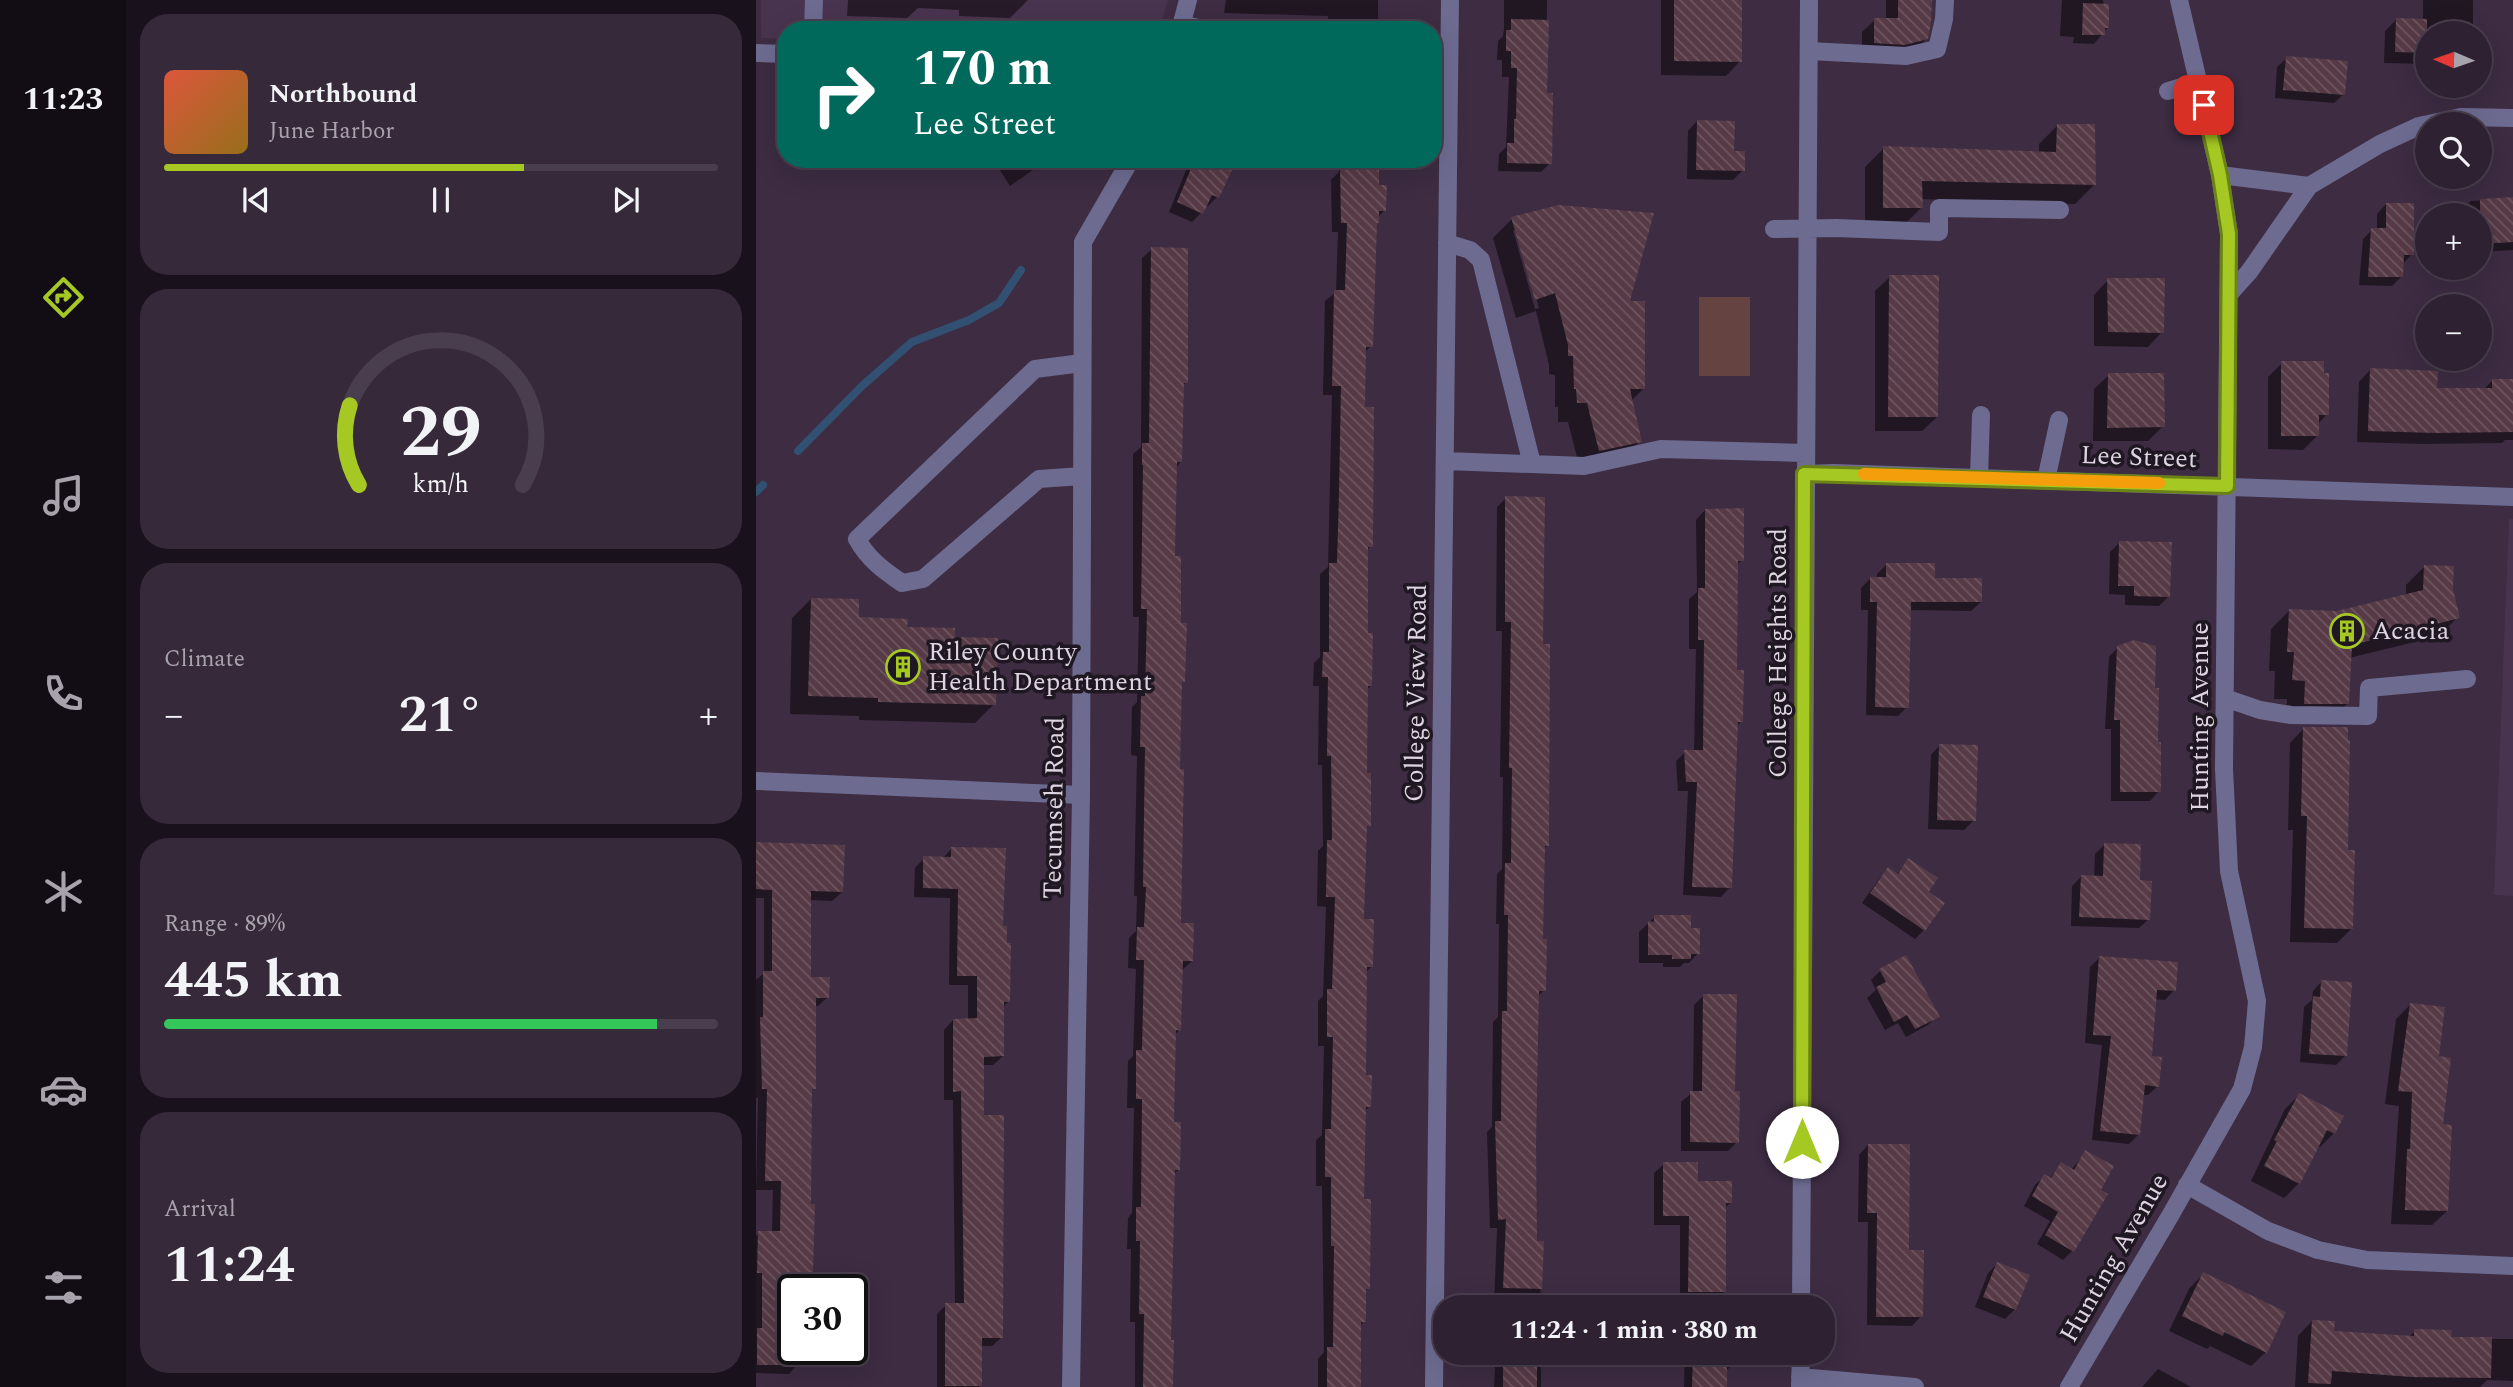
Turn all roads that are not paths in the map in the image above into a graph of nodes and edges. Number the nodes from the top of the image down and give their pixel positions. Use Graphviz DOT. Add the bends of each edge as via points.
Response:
graph roads {
  1 [pos="814,0"];
  2 [pos="1188,0"];
  3 [pos="1450,0"];
  4 [pos="1809,0"];
  5 [pos="1945,0"];
  6 [pos="2179,0"];
  7 [pos="813,21"];
  8 [pos="1182,21"];
  9 [pos="1809,51"];
  10 [pos="756,53"];
  11 [pos="777,54"];
  12 [pos="2198,82"];
  13 [pos="2168,91"];
  14 [pos="2513,118"];
  15 [pos="1126,168"];
  16 [pos="2220,175"];
  17 [pos="2309,186"];
  18 [pos="2060,210"];
  19 [pos="1807,228"];
  20 [pos="1774,229"];
  21 [pos="1447,243"];
  22 [pos="2230,293"];
  23 [pos="1082,363"];
  24 [pos="1981,415"];
  25 [pos="2059,420"];
  26 [pos="1805,453"];
  27 [pos="1445,461"];
  28 [pos="1532,464"];
  29 [pos="1804,474"];
  30 [pos="1082,476"];
  31 [pos="1979,478"];
  32 [pos="2046,480"];
  33 [pos="2227,486"];
  34 [pos="2513,497"];
  35 [pos="2467,679"];
  36 [pos="2225,698"];
  37 [pos="756,781"];
  38 [pos="1081,795"];
  39 [pos="2187,1185"];
  40 [pos="2513,1266"];
  41 [pos="1801,1295"];
  42 [pos="1800,1382"];
  43 [pos="1071,1387"];
  44 [pos="1434,1387"];
  45 [pos="1915,1387"];
  46 [pos="2069,1387"];
  1 -- 7 [label="street"];
  2 -- 8 [label="street"];
  3 -- 21 [label="street, College View Road"];
  4 -- 9 [label="street, College Heights Road"];
  5 -- 9 [label="street" via="1937,49 1906,56"];
  6 -- 12 [label="street, Hunting Avenue"];
  9 -- 19 [label="street, College Heights Road"];
  10 -- 11 [label="street"];
  12 -- 13 [label="street"];
  12 -- 16 [label="street, Hunting Avenue"];
  14 -- 17 [label="street" via="2461,117 2419,126"];
  15 -- 23 [label="street, Tecumseh Road" via="1083,242"];
  16 -- 17 [label="street"];
  16 -- 22 [label="street, Hunting Avenue" via="2229,234"];
  17 -- 22 [label="street"];
  18 -- 19 [label="street" via="1939,208 1939,232"];
  19 -- 20 [label="street"];
  19 -- 26 [label="street, College Heights Road"];
  21 -- 27 [label="street, College View Road"];
  21 -- 28 [label="street" via="1470,250 1481,260"];
  22 -- 33 [label="street, Hunting Avenue"];
  23 -- 30 [label="street, Tecumseh Road"];
  23 -- 30 [label="street" via="1035,369 857,538 878,568 902,583 923,579 1038,478"];
  24 -- 31 [label="street"];
  25 -- 32 [label="street"];
  26 -- 28 [label="street" via="1661,449 1584,466"];
  26 -- 29 [label="street, College Heights Road"];
  27 -- 28 [label="street"];
  27 -- 44 [label="street, College View Road"];
  29 -- 31 [label="street, Lee Street"];
  29 -- 41 [label="street, College Heights Road"];
  30 -- 38 [label="street, Tecumseh Road"];
  31 -- 32 [label="street, Lee Street"];
  32 -- 33 [label="street, Lee Street"];
  33 -- 34 [label="street, Lee Street"];
  33 -- 36 [label="street, Hunting Avenue"];
  35 -- 36 [label="street" via="2369,688 2368,716 2291,715"];
  36 -- 39 [label="street, Hunting Avenue" via="2229,871 2257,1001 2253,1048 2242,1089"];
  37 -- 38 [label="street"];
  38 -- 43 [label="street, Tecumseh Road"];
  39 -- 40 [label="street" via="2268,1231 2318,1251 2367,1260"];
  39 -- 46 [label="street, Hunting Avenue"];
  42 -- 45 [label="street"];
}
